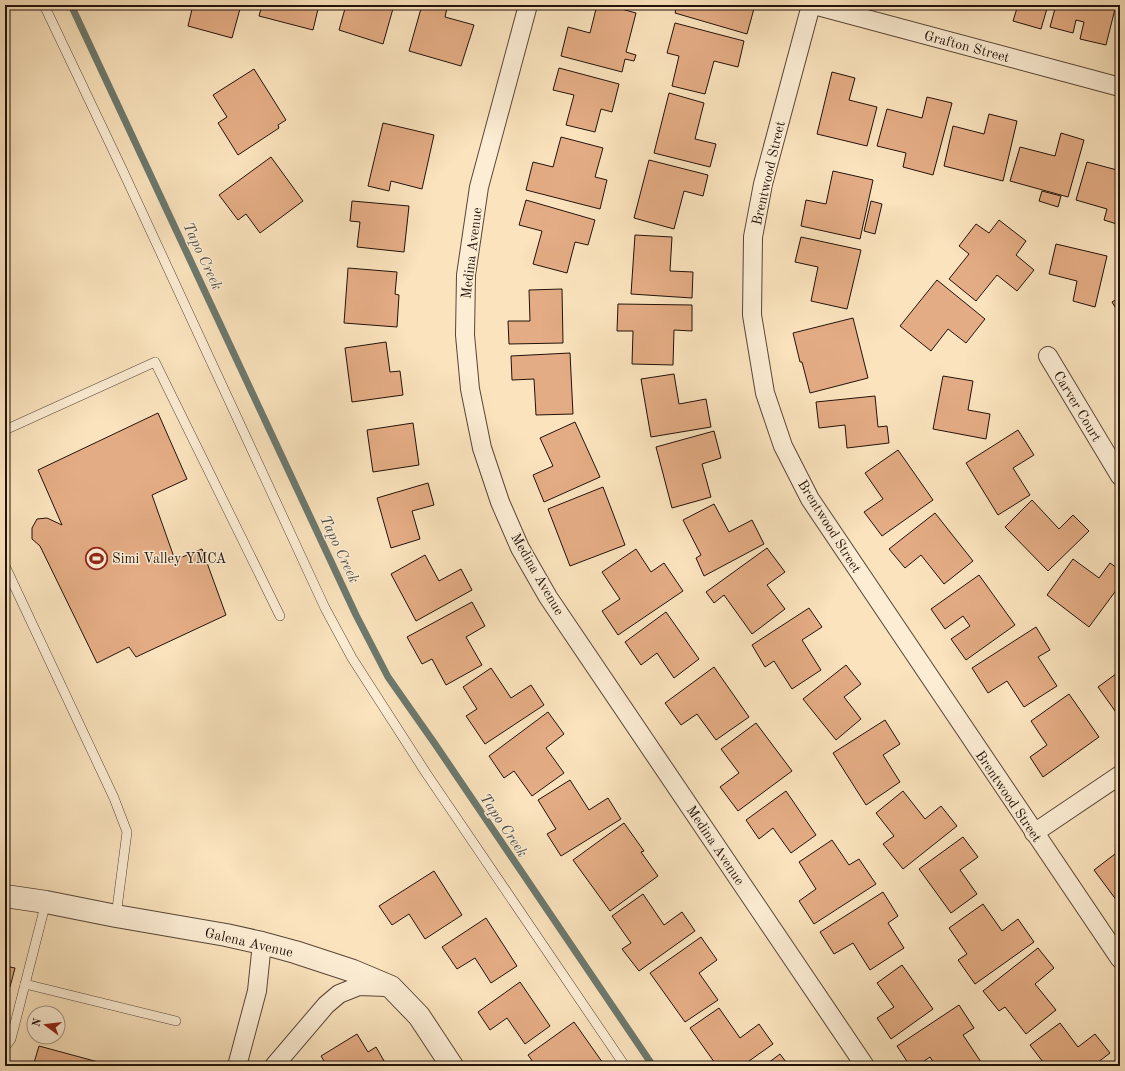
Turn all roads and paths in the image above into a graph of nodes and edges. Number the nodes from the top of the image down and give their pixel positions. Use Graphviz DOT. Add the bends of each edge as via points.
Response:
graph roads {
  1 [pos="44,5"];
  2 [pos="528,5"];
  3 [pos="811,5"];
  4 [pos="814,5"];
  5 [pos="1120,87"];
  6 [pos="1048,356"];
  7 [pos="5,430"];
  8 [pos="1120,476"];
  9 [pos="5,566"];
  10 [pos="280,616"];
  11 [pos="1120,775"];
  12 [pos="1034,833"];
  13 [pos="5,896"];
  14 [pos="46,902"];
  15 [pos="116,916"];
  16 [pos="262,943"];
  17 [pos="1120,959"];
  18 [pos="25,984"];
  19 [pos="391,987"];
  20 [pos="176,1021"];
  21 [pos="5,1047"];
  22 [pos="237,1066"];
  23 [pos="274,1066"];
  24 [pos="452,1066"];
  25 [pos="625,1066"];
  26 [pos="865,1066"];
  1 -- 25 [label="lane" via="325,608 352,658 426,773"];
  2 -- 26 [label="street, Medina Avenue" via="479,187 466,275 465,343 470,389 482,448 500,502 517,541 548,597"];
  3 -- 12 [label="street, Brentwood Street" via="763,184 754,237 752,316 765,393 783,446 810,499"];
  4 -- 5 [label="street, Grafton Street"];
  6 -- 8 [label="street, Carver Court"];
  7 -- 10 [label="lane" via="155,362"];
  9 -- 15 [label="lane" via="114,798 127,832"];
  11 -- 12 [label="street"];
  12 -- 17 [label="street, Brentwood Street"];
  13 -- 14 [label="street, Galena Avenue"];
  14 -- 15 [label="street, Galena Avenue"];
  14 -- 18 [label="lane"];
  15 -- 16 [label="street, Galena Avenue"];
  16 -- 19 [label="street, Galena Avenue" via="353,971"];
  16 -- 22 [label="street" via="257,991"];
  18 -- 20 [label="lane"];
  18 -- 21 [label="lane" via="11,1040"];
  19 -- 23 [label="street" via="359,986 339,994 326,1005"];
  19 -- 24 [label="street, Galena Avenue" via="419,1016"];
}
